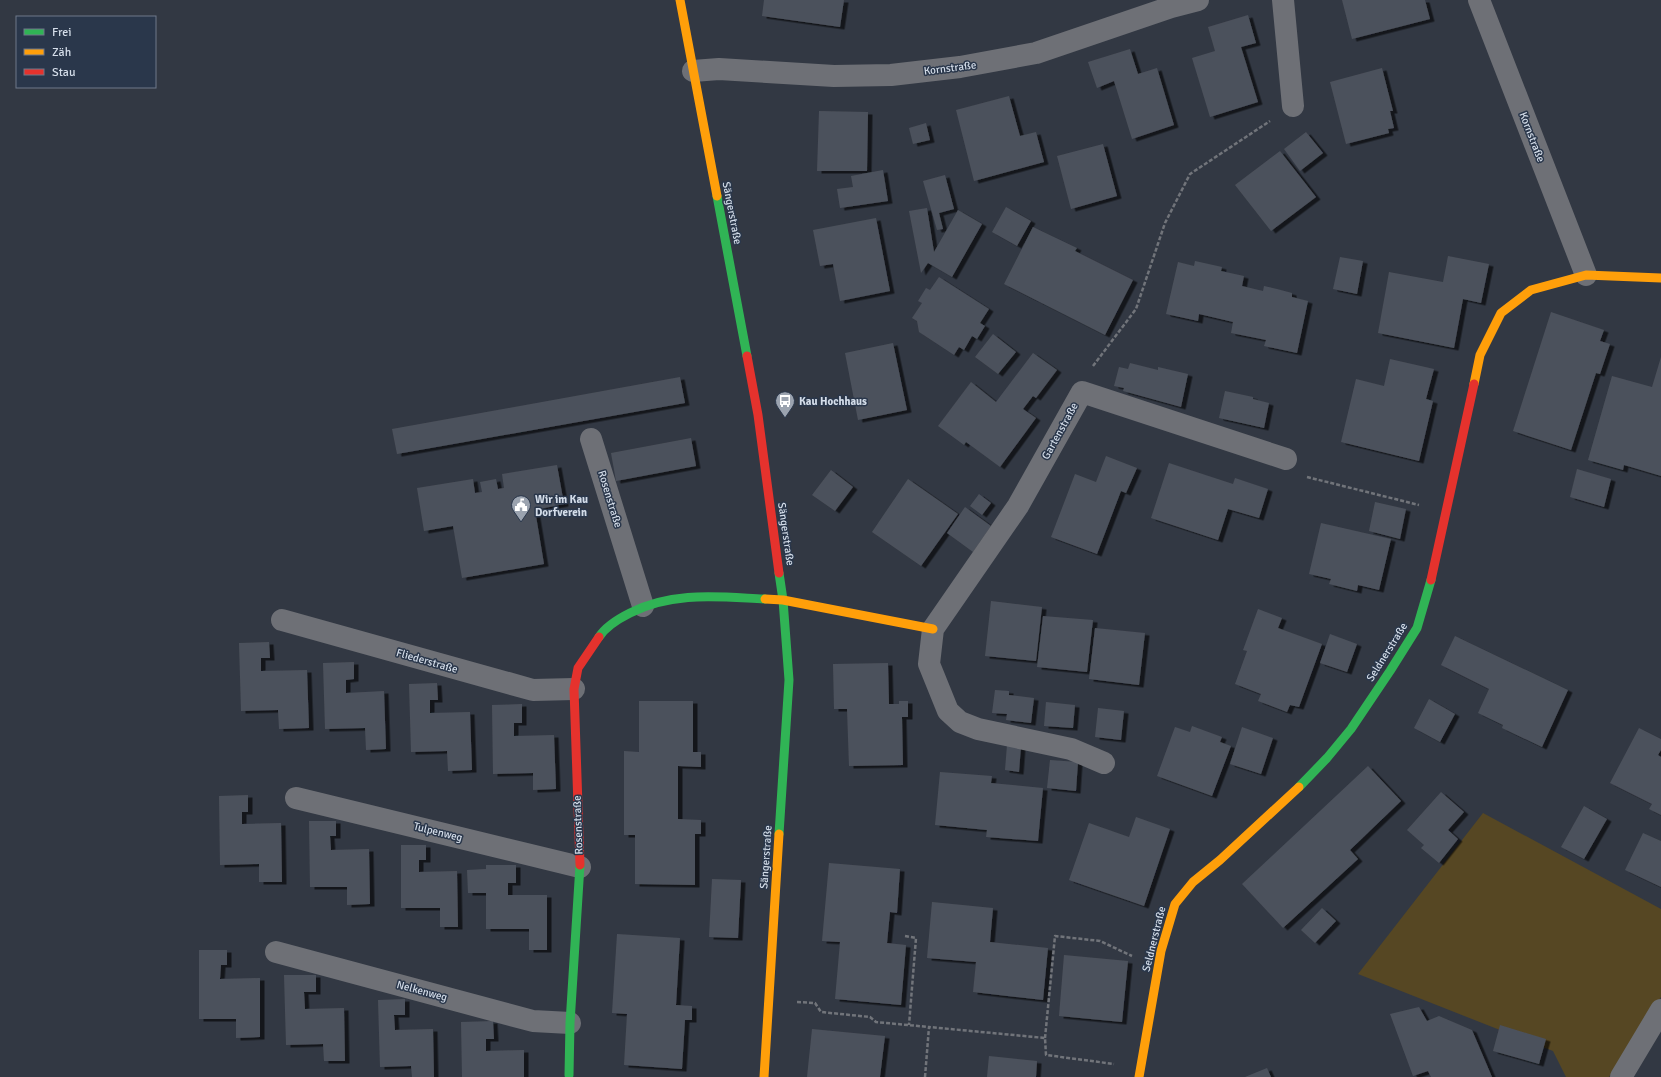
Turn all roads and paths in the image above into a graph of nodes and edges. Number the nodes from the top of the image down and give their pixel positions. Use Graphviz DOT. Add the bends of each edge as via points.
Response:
graph roads {
  1 [pos="680,0"];
  2 [pos="1198,0"];
  3 [pos="1283,0"];
  4 [pos="1479,0"];
  5 [pos="1171,3"];
  6 [pos="693,71"];
  7 [pos="1293,106"];
  8 [pos="1586,275"];
  9 [pos="1661,278"];
  10 [pos="1082,392"];
  11 [pos="591,439"];
  12 [pos="1286,459"];
  13 [pos="1444,512"];
  14 [pos="783,600"];
  15 [pos="643,606"];
  16 [pos="282,620"];
  17 [pos="933,629"];
  18 [pos="574,689"];
  19 [pos="1104,763"];
  20 [pos="296,798"];
  21 [pos="580,867"];
  22 [pos="905,936"];
  23 [pos="276,952"];
  24 [pos="1158,968"];
  25 [pos="769,1000"];
  26 [pos="1661,1010"];
  27 [pos="570,1023"];
  28 [pos="909,1025"];
  29 [pos="929,1027"];
  30 [pos="1045,1038"];
  31 [pos="1140,1066"];
  32 [pos="569,1075"];
  33 [pos="764,1077"];
  34 [pos="925,1077"];
  35 [pos="1139,1077"];
  36 [pos="1621,1077"];
  1 -- 6 [label="street, Sängerstraße"];
  2 -- 5 [label="street, Kornstraße"];
  3 -- 7 [label="street"];
  4 -- 8 [label="street, Kornstraße"];
  5 -- 6 [label="street, Kornstraße" via="1036,53 960,67 892,75 834,76 719,69"];
  6 -- 14 [label="street, Sängerstraße" via="758,415"];
  7 -- 10 [label="path" via="1190,174 1165,223 1136,309 1091,368"];
  8 -- 9 [label="street, Seldnerstraße"];
  8 -- 13 [label="street, Seldnerstraße" via="1531,290 1501,313 1480,355"];
  10 -- 12 [label="street, Gartenstraße"];
  10 -- 17 [label="street, Gartenstraße" via="1018,506"];
  11 -- 15 [label="street, Rosenstraße"];
  12 -- 13 [label="path" via="1288,472"];
  13 -- 24 [label="street, Seldnerstraße" via="1427,597 1417,628 1390,672 1327,758 1220,860 1193,882 1175,904"];
  14 -- 15 [label="street, Rosenstraße" via="696,596 669,599"];
  14 -- 17 [label="street"];
  14 -- 25 [label="street, Sängerstraße" via="789,680"];
  15 -- 18 [label="street, Rosenstraße" via="617,619 601,634 578,668"];
  16 -- 18 [label="street, Fliederstraße" via="533,690"];
  17 -- 19 [label="street, Gartenstraße" via="930,664 948,711 960,722 978,729 1071,749"];
  18 -- 21 [label="street, Rosenstraße"];
  20 -- 21 [label="street, Tulpenweg"];
  21 -- 27 [label="street, Rosenstraße"];
  22 -- 28 [label="path" via="916,938"];
  23 -- 27 [label="street, Nelkenweg" via="533,1021"];
  24 -- 30 [label="path" via="1100,941 1055,936"];
  24 -- 31 [label="street, Seldnerstraße"];
  25 -- 28 [label="path" via="814,1003 821,1012 870,1017 876,1022"];
  25 -- 33 [label="street, Sängerstraße"];
  26 -- 36 [label="street"];
  27 -- 32 [label="street, Rosenstraße"];
  28 -- 29 [label="path"];
  29 -- 30 [label="path"];
  29 -- 34 [label="path"];
  30 -- 31 [label="path" via="1046,1055"];
  31 -- 35 [label="street, Seldnerstraße"];
}
